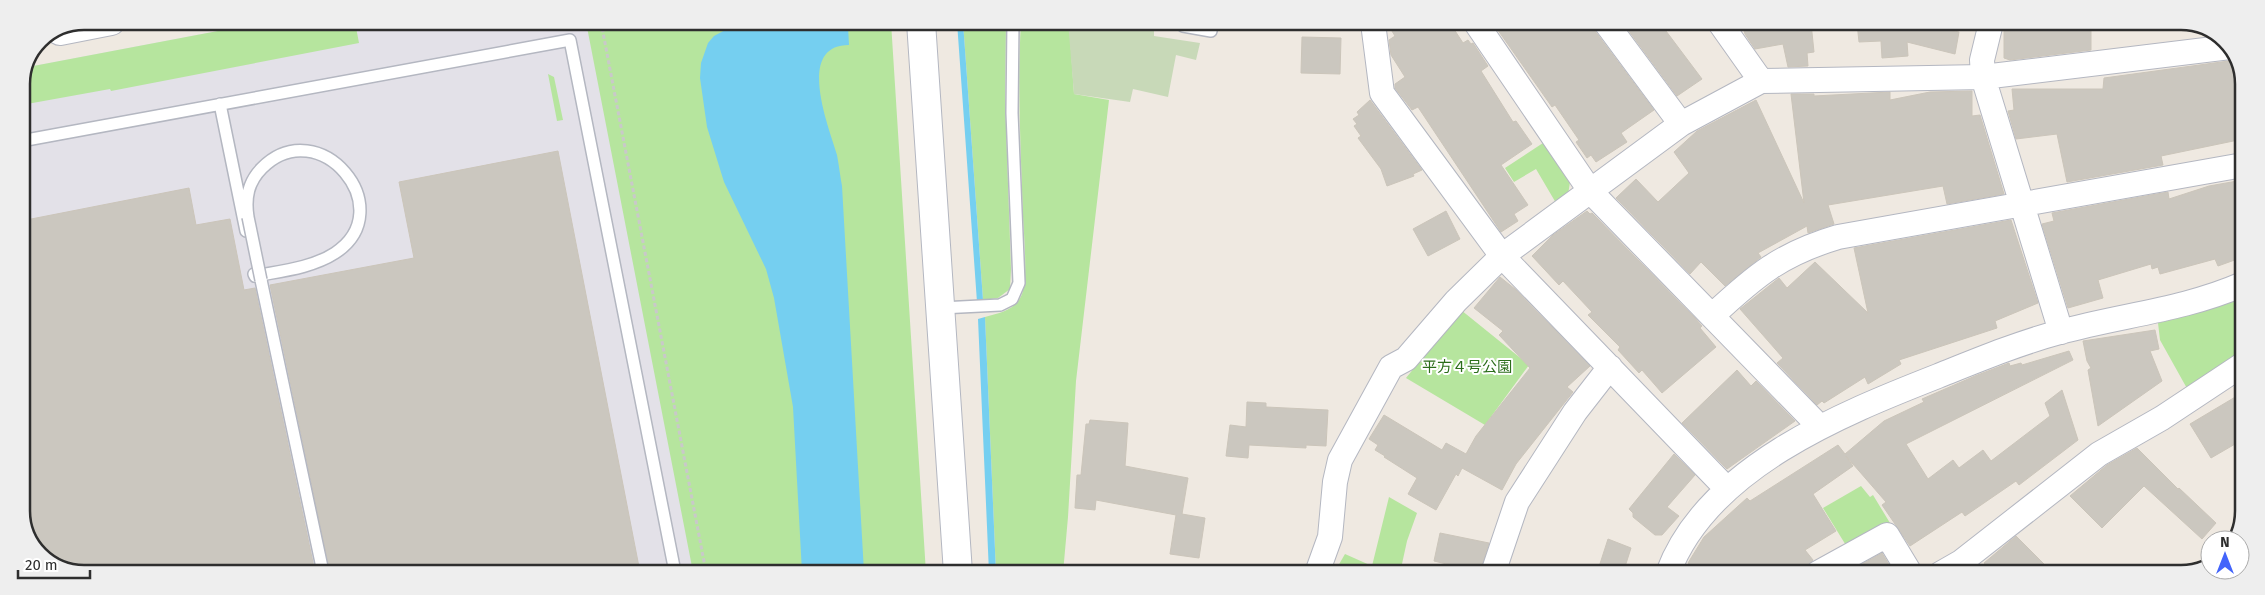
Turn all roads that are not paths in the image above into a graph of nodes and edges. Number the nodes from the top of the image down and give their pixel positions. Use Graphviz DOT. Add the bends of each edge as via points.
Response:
graph roads {
  1 [pos="922,30"];
  2 [pos="1013,30"];
  3 [pos="1374,30"];
  4 [pos="1481,30"];
  5 [pos="1611,30"];
  6 [pos="1725,30"];
  7 [pos="1989,30"];
  8 [pos="2222,48"];
  9 [pos="1983,77"];
  10 [pos="1762,81"];
  11 [pos="220,104"];
  12 [pos="1681,124"];
  13 [pos="30,139"];
  14 [pos="2235,166"];
  15 [pos="1591,192"];
  16 [pos="2020,204"];
  17 [pos="1502,256"];
  18 [pos="260,275"];
  19 [pos="260,275"];
  20 [pos="260,275"];
  21 [pos="260,275"];
  22 [pos="2235,287"];
  23 [pos="942,308"];
  24 [pos="1713,315"];
  25 [pos="2060,332"];
  26 [pos="1610,367"];
  27 [pos="2235,370"];
  28 [pos="1819,426"];
  29 [pos="1727,489"];
  30 [pos="322,565"];
  31 [pos="674,565"];
  32 [pos="958,565"];
  33 [pos="1320,565"];
  34 [pos="1496,565"];
  35 [pos="1672,565"];
  36 [pos="1833,565"];
  37 [pos="1905,565"];
  38 [pos="1956,565"];
  1 -- 23 [label="street"];
  2 -- 23 [label="lane" via="1012,113 1019,283 1012,299 1000,305"];
  3 -- 17 [label="street" via="1382,93"];
  4 -- 15 [label="street"];
  5 -- 12 [label="street"];
  6 -- 10 [label="street"];
  7 -- 9 [label="street" via="1982,60"];
  8 -- 9 [label="street"];
  9 -- 10 [label="street"];
  9 -- 16 [label="street"];
  10 -- 12 [label="street"];
  11 -- 13 [label="lane"];
  11 -- 18 [label="lane, bridge" via="255,276"];
  11 -- 31 [label="lane" via="570,40"];
  12 -- 15 [label="street"];
  14 -- 16 [label="street"];
  15 -- 17 [label="street"];
  15 -- 24 [label="street"];
  16 -- 24 [label="street" via="1863,232 1812,245 1765,269"];
  16 -- 25 [label="street"];
  17 -- 26 [label="street"];
  17 -- 33 [label="street" via="1456,301 1406,358 1391,367 1340,460 1330,538"];
  19 -- 20 [label="lane, bridge" via="296,268 336,253 353,235 360,218 359,199 353,181 341,166 325,156 306,151 287,153 269,161 256,174 246,204"];
  21 -- 30 [label="lane, bridge"];
  22 -- 25 [label="street" via="2181,305"];
  23 -- 32 [label="street"];
  24 -- 28 [label="street"];
  25 -- 28 [label="street" via="1961,367"];
  26 -- 29 [label="street"];
  26 -- 34 [label="street" via="1575,412 1517,502"];
  27 -- 38 [label="street" via="2162,418 2099,454"];
  28 -- 29 [label="street"];
  29 -- 35 [label="street" via="1694,525"];
  36 -- 37 [label="street" via="1887,535"];
}
